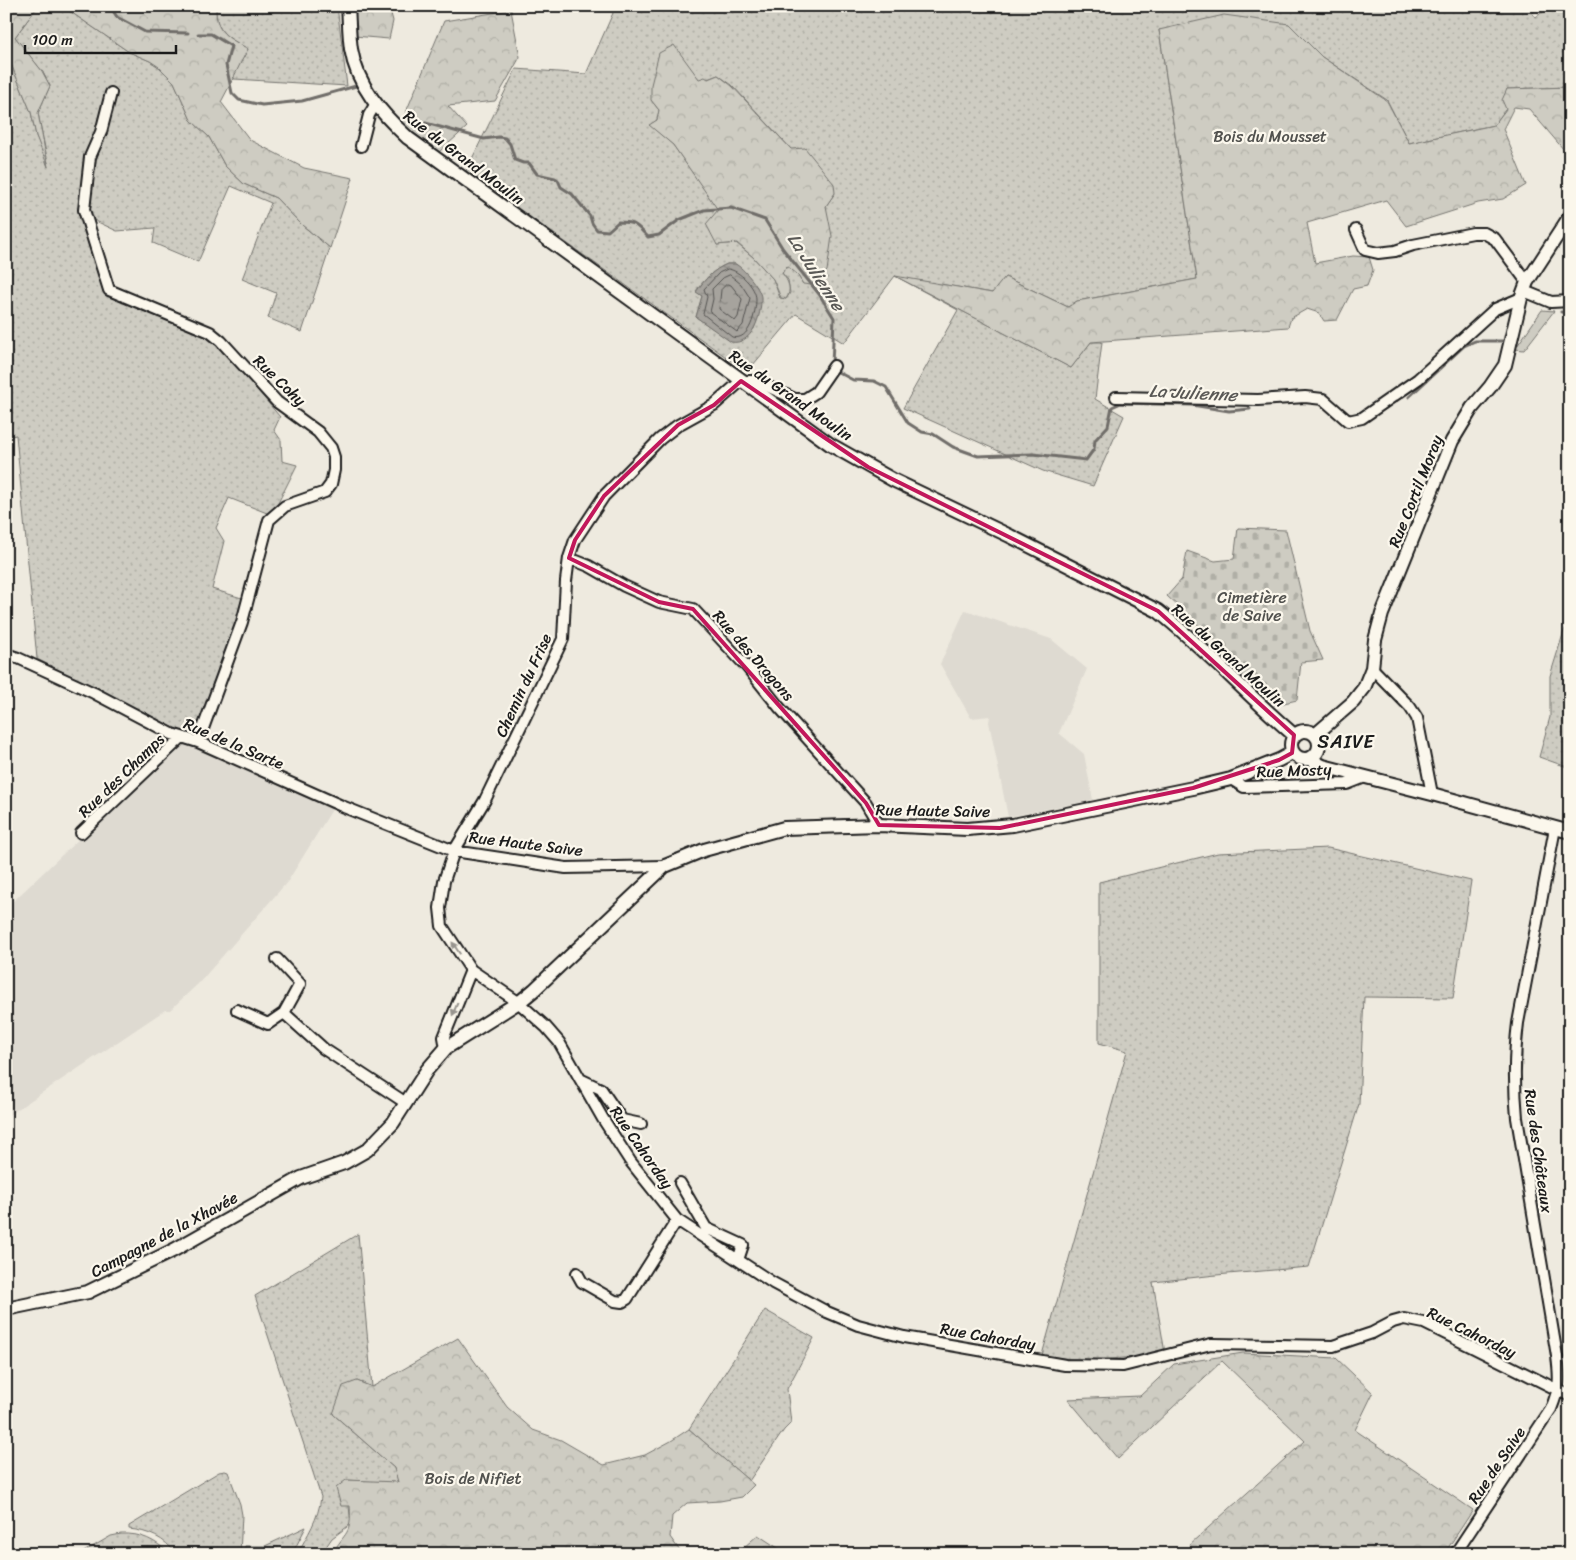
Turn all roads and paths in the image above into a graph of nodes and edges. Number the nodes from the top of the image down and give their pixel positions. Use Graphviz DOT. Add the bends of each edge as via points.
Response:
graph roads {
  1 [pos="348,6"];
  2 [pos="111,93"];
  3 [pos="375,104"];
  4 [pos="361,146"];
  5 [pos="1570,216"];
  6 [pos="1356,230"];
  7 [pos="1524,290"];
  8 [pos="1570,301"];
  9 [pos="832,368"];
  10 [pos="740,381"];
  11 [pos="1116,397"];
  12 [pos="569,558"];
  13 [pos="6,654"];
  14 [pos="1372,668"];
  15 [pos="1294,735"];
  16 [pos="1316,735"];
  17 [pos="181,738"];
  18 [pos="198,742"];
  19 [pos="1292,753"];
  20 [pos="1314,754"];
  21 [pos="1366,777"];
  22 [pos="1231,779"];
  23 [pos="1432,794"];
  24 [pos="879,825"];
  25 [pos="1554,828"];
  26 [pos="1570,832"];
  27 [pos="81,833"];
  28 [pos="454,851"];
  29 [pos="665,866"];
  30 [pos="277,959"];
  31 [pos="471,970"];
  32 [pos="518,1002"];
  33 [pos="237,1010"];
  34 [pos="284,1013"];
  35 [pos="446,1048"];
  36 [pos="580,1079"];
  37 [pos="406,1103"];
  38 [pos="641,1124"];
  39 [pos="301,1178"];
  40 [pos="680,1183"];
  41 [pos="677,1220"];
  42 [pos="738,1260"];
  43 [pos="577,1273"];
  44 [pos="6,1309"];
  45 [pos="1559,1391"];
  46 [pos="1570,1396"];
  47 [pos="1455,1554"];
  1 -- 3 [label="street, Rue du Grand Moulin" via="352,50 359,74"];
  2 -- 18 [label="street, Rue Cohy" via="90,158 84,210 110,290 210,332 277,402 318,432 334,457 331,484 325,492 285,506 269,520 242,622"];
  3 -- 4 [label="street"];
  3 -- 10 [label="street, Rue du Grand Moulin" via="408,138"];
  5 -- 7 [label="street"];
  6 -- 7 [label="street" via="1365,250 1378,253 1484,233 1495,239"];
  7 -- 8 [label="street" via="1552,302"];
  7 -- 11 [label="street" via="1495,309 1418,379 1362,418 1348,421 1323,399 1305,397 1258,400"];
  7 -- 14 [label="street, Rue Cortil Moray" via="1505,365 1452,441 1382,614"];
  9 -- 10 [label="street" via="816,392 806,400 795,399 756,381"];
  10 -- 12 [label="street, Chemin du Frise" via="714,405 666,434 604,496 575,540"];
  10 -- 15 [label="street, Rue du Grand Moulin" via="868,467 1158,611"];
  12 -- 24 [label="street, Rue des Dragons" via="659,602 693,609 866,803"];
  12 -- 28 [label="street, Chemin du Frise" via="563,639 485,800"];
  13 -- 17 [label="street, Rue de la Sarte" via="94,693"];
  14 -- 16 [label="street" via="1364,688 1353,702"];
  14 -- 23 [label="street" via="1417,718"];
  15 -- 16 [label="street" via="1307,731"];
  15 -- 19 [label="street" via="1290,744"];
  16 -- 20 [label="street" via="1318,740"];
  17 -- 18 [label="street, Rue de la Sarte"];
  17 -- 27 [label="street, Rue des Champs"];
  18 -- 28 [label="street, Rue de la Sarte" via="344,807"];
  19 -- 20 [label="street" via="1300,758"];
  19 -- 22 [label="street, Rue Mosty"];
  20 -- 21 [label="street, Rue Mosty" via="1336,768"];
  21 -- 22 [label="street, Rue Mosty" via="1347,784 1244,788"];
  21 -- 23 [label="street, Rue Mosty"];
  22 -- 24 [label="street, Rue Haute Saive" via="1000,828"];
  23 -- 25 [label="street, Rue Mosty"];
  24 -- 29 [label="street, Rue Haute Saive" via="784,828 704,850"];
  25 -- 26 [label="street, Rue Mosty"];
  25 -- 45 [label="street, Rue des Châteaux" via="1518,1023 1514,1086 1557,1356"];
  28 -- 29 [label="street, Rue Haute Saive" via="566,868"];
  31 -- 28 [label="street, Rue Haute Saive, one-way" via="442,926 440,908 444,881"];
  29 -- 32 [label="street, Rue Haute Saive" via="596,934"];
  30 -- 34 [label="street" via="300,984"];
  31 -- 32 [label="street, Rue Haute Saive"];
  31 -- 35 [label="street, one-way" via="444,1037"];
  32 -- 35 [label="street, Rue Haute Saive"];
  32 -- 36 [label="street, Rue Cahorday" via="559,1042"];
  33 -- 34 [label="street" via="268,1024"];
  34 -- 37 [label="street" via="324,1049"];
  35 -- 37 [label="street, Rue Haute Saive" via="426,1070"];
  36 -- 38 [label="street" via="601,1089 622,1120"];
  36 -- 41 [label="street, Rue Cahorday" via="630,1161"];
  37 -- 39 [label="street, Rue Haute Saive" via="393,1123 367,1150 344,1163"];
  39 -- 44 [label="street, Campagne de la Xhavée" via="174,1250 88,1292"];
  40 -- 42 [label="street" via="706,1228 743,1245"];
  41 -- 42 [label="street, Rue Cahorday"];
  41 -- 43 [label="street" via="622,1302 582,1282"];
  42 -- 45 [label="street, Rue Cahorday" via="819,1308 858,1325 1065,1365 1122,1366 1211,1344 1333,1346 1404,1319 1424,1323"];
  45 -- 46 [label="street, Rue Cahorday"];
  45 -- 47 [label="street, Rue de Saive" via="1551,1409"];
}
